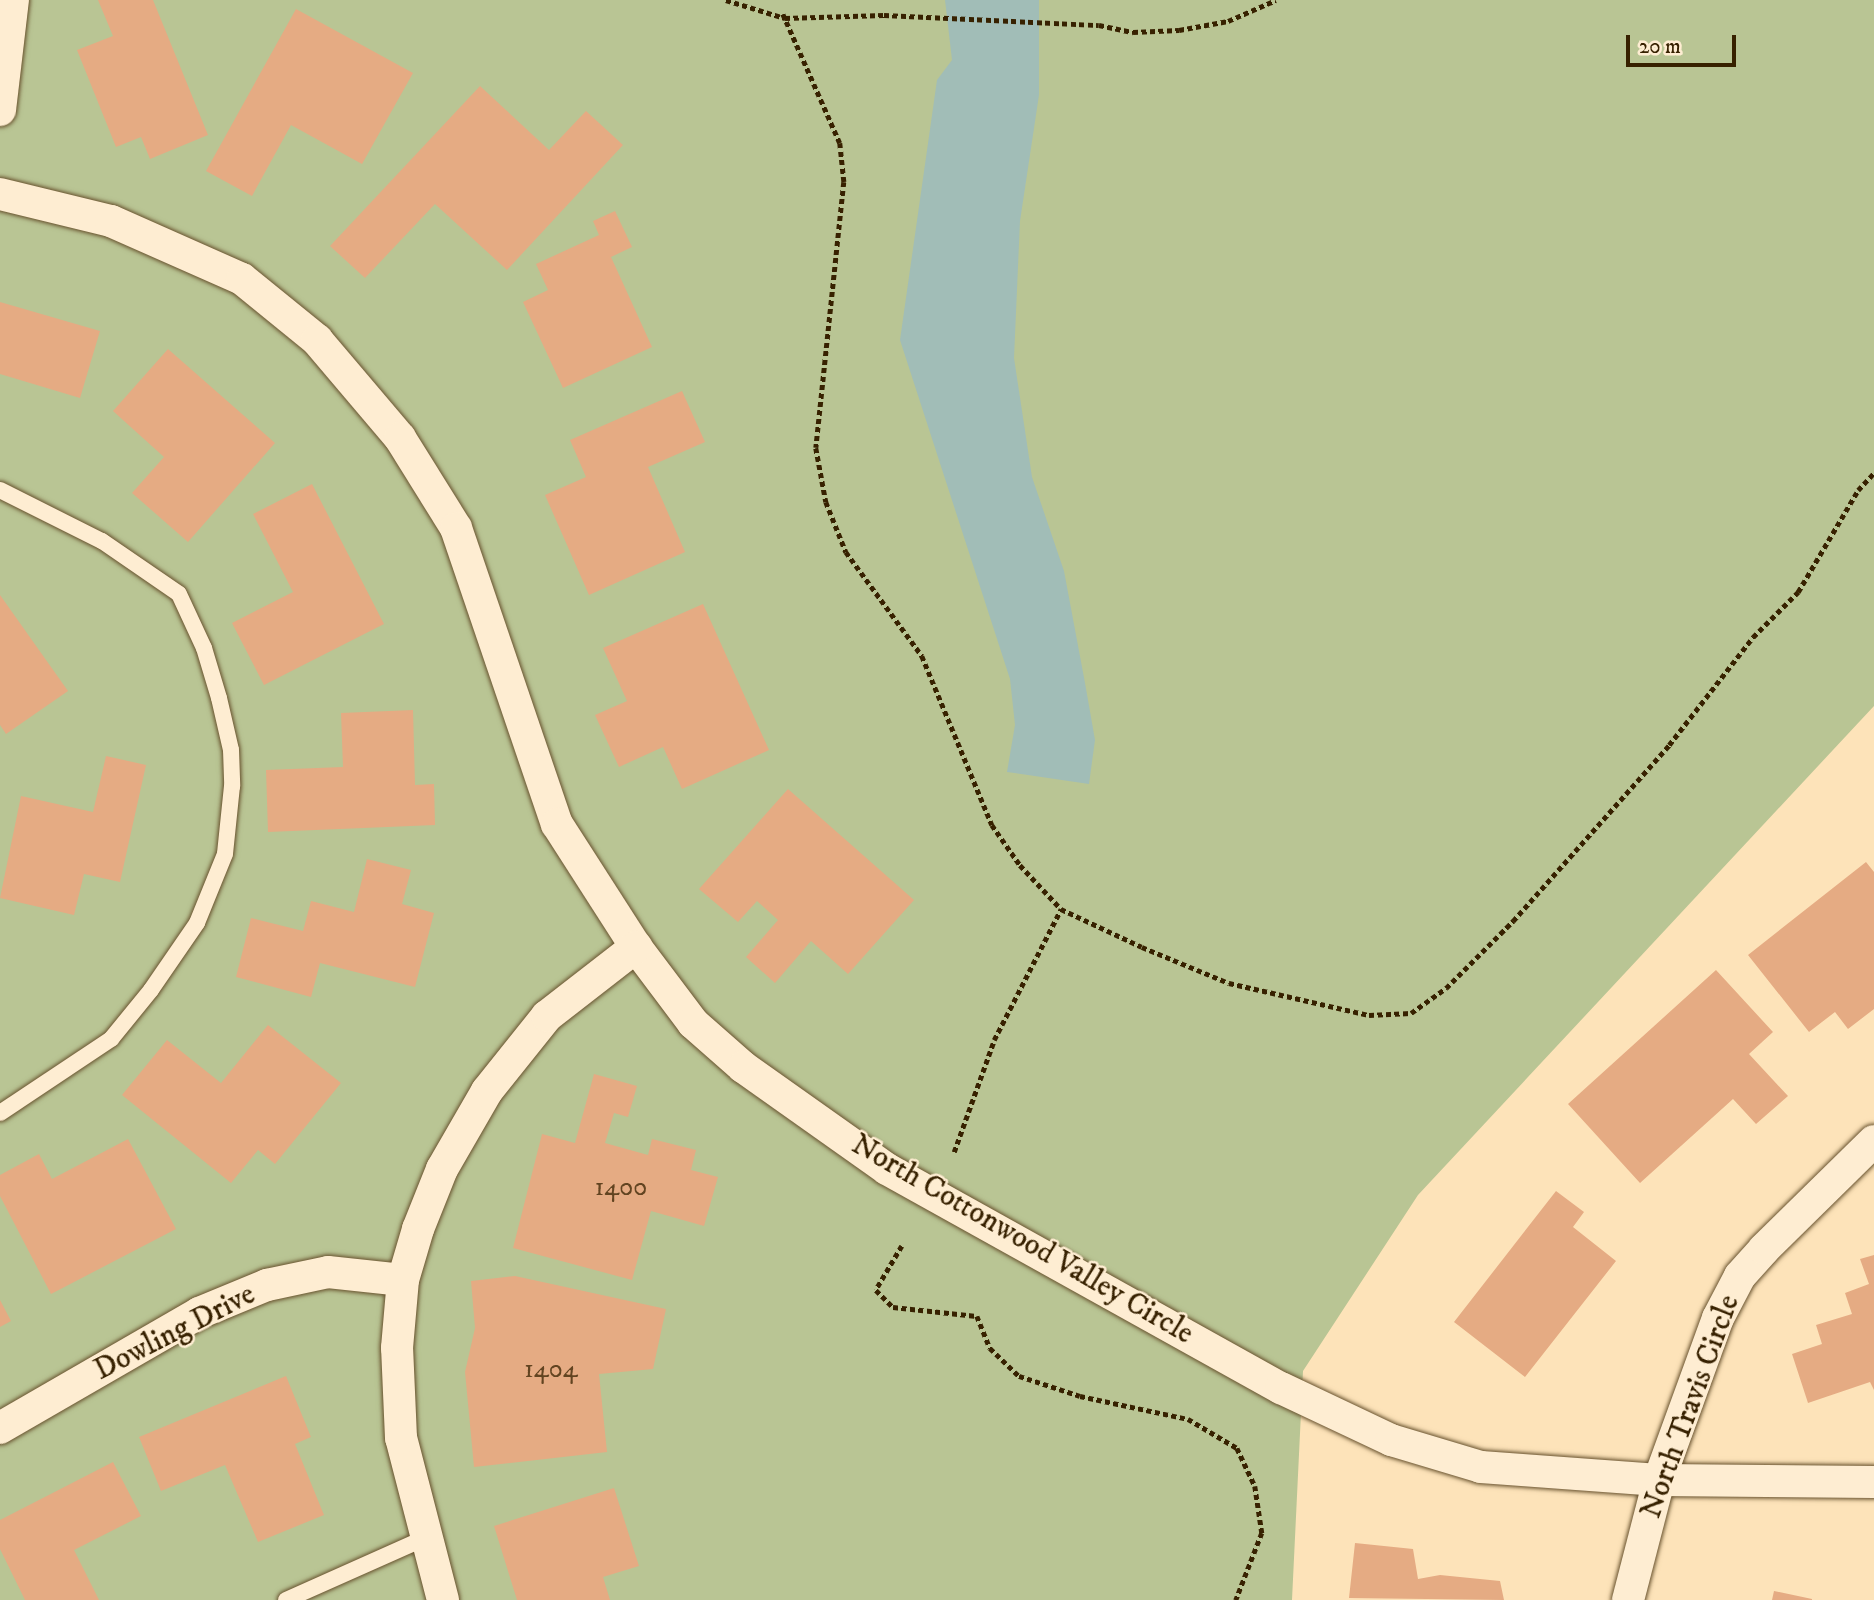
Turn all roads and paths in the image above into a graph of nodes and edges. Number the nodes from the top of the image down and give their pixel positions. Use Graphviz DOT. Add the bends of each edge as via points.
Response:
graph roads {
  1 [pos="13,0"];
  2 [pos="726,0"];
  3 [pos="1276,0"];
  4 [pos="784,16"];
  5 [pos="0,110"];
  6 [pos="0,194"];
  7 [pos="1874,473"];
  8 [pos="0,490"];
  9 [pos="1060,909"];
  10 [pos="636,947"];
  11 [pos="0,1113"];
  12 [pos="1874,1141"];
  13 [pos="954,1152"];
  14 [pos="902,1246"];
  15 [pos="403,1280"];
  16 [pos="0,1428"];
  17 [pos="1659,1480"];
  18 [pos="1874,1482"];
  19 [pos="425,1538"];
  20 [pos="286,1600"];
  21 [pos="443,1600"];
  22 [pos="1236,1600"];
  23 [pos="1628,1600"];
  1 -- 5 [label="street"];
  2 -- 4 [label="path"];
  3 -- 4 [label="path" via="1228,21 1179,30 884,15"];
  4 -- 9 [label="path" via="840,143 844,183 816,448 825,502 846,552 922,656 992,825"];
  6 -- 10 [label="street, North Cottonwood Valley Circle" via="111,221 243,279 317,340 400,438 456,528 557,824"];
  7 -- 9 [label="path" via="1858,491 1798,592 1754,637 1669,745 1513,920 1446,989 1411,1013 1369,1016 1229,983"];
  8 -- 11 [label="lane" via="103,541 179,594 204,648 219,698 231,750 232,786 225,854 197,923 151,990 111,1039"];
  9 -- 13 [label="path" via="994,1040"];
  10 -- 15 [label="street" via="547,1016 486,1091 442,1170"];
  10 -- 17 [label="street, North Cottonwood Valley Circle" via="693,1023 887,1169 1281,1388 1391,1440 1481,1467"];
  12 -- 17 [label="street, North Travis Circle" via="1741,1276 1718,1318"];
  14 -- 22 [label="path" via="876,1290 893,1307 977,1316 990,1348 1019,1376 1080,1396 1188,1419 1237,1448 1255,1486 1262,1533"];
  15 -- 16 [label="street, Dowling Drive" via="328,1272 267,1285 199,1313"];
  15 -- 19 [label="street" via="397,1348 401,1438"];
  17 -- 18 [label="street, North Cottonwood Valley Circle"];
  17 -- 23 [label="street, North Travis Circle"];
  19 -- 20 [label="lane"];
  19 -- 21 [label="street"];
}
